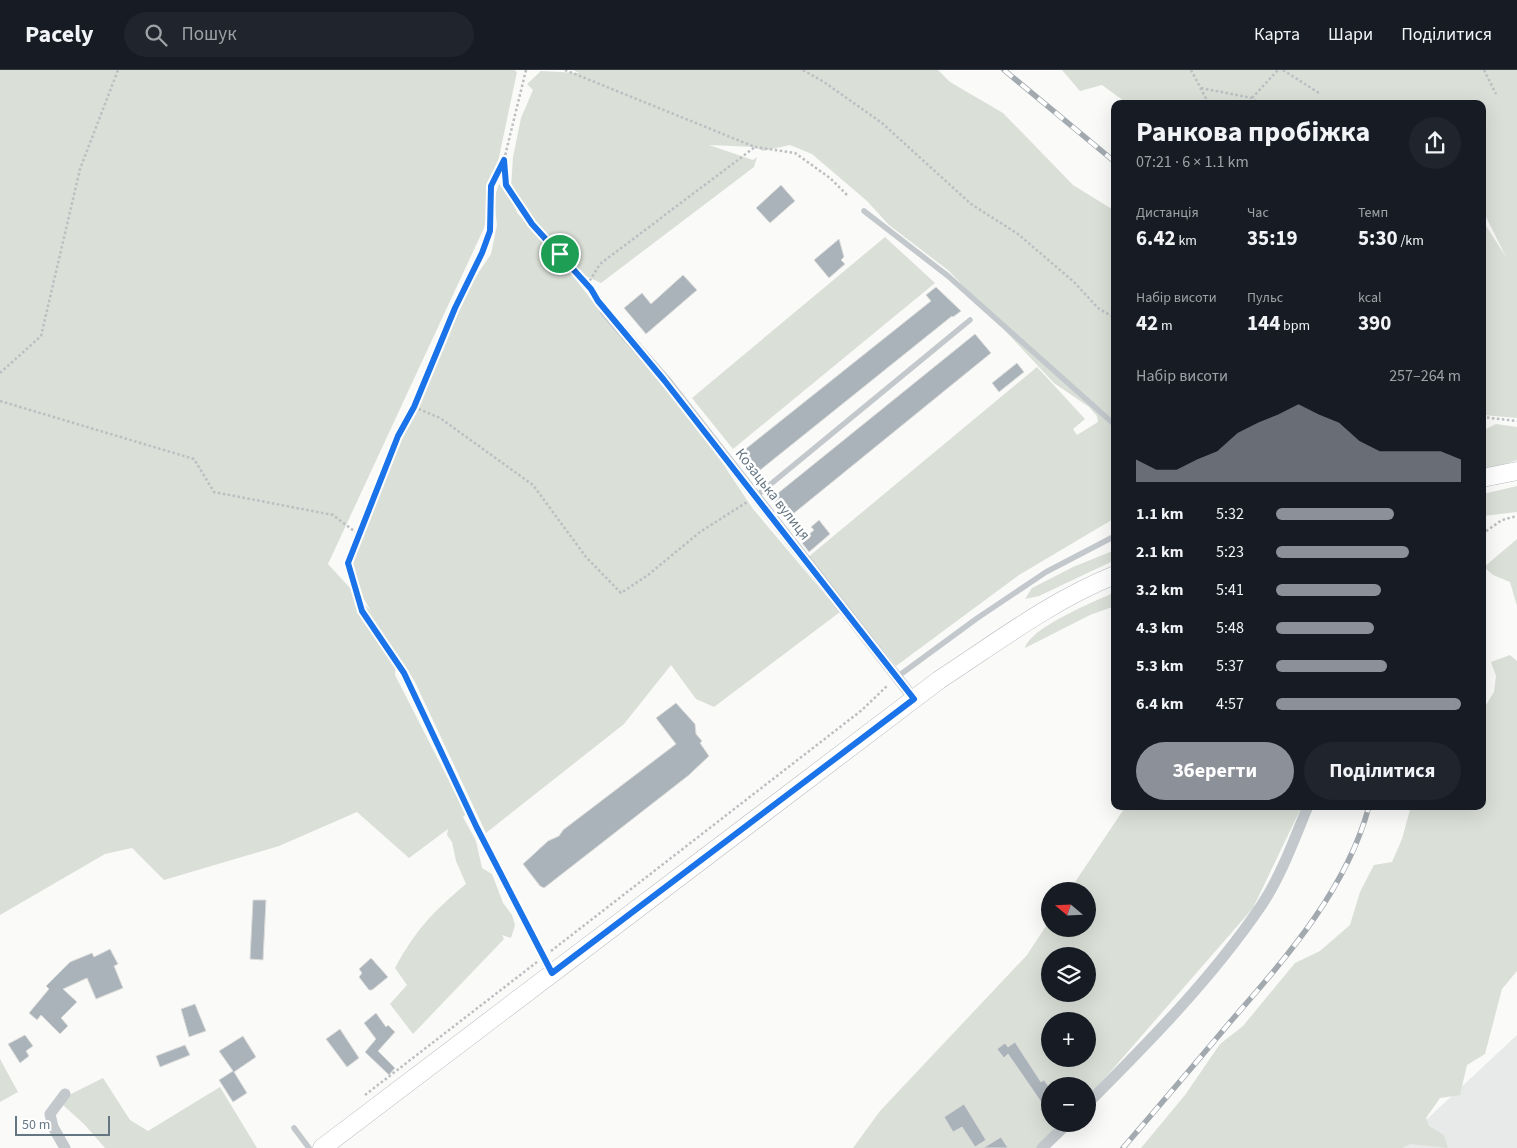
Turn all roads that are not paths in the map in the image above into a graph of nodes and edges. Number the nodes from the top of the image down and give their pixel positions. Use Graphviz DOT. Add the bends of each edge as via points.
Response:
graph roads {
  1 [pos="864,211"];
  2 [pos="605,311"];
  3 [pos="970,320"];
  4 [pos="1111,422"];
  5 [pos="1517,471"];
  6 [pos="1486,477"];
  7 [pos="755,497"];
  8 [pos="1111,538"];
  9 [pos="1111,577"];
  10 [pos="897,677"];
  11 [pos="914,699"];
  12 [pos="1306,810"];
  13 [pos="536,942"];
  14 [pos="552,973"];
  15 [pos="65,1094"];
  16 [pos="1096,1094"];
  17 [pos="294,1128"];
  18 [pos="1059,1132"];
  19 [pos="66,1148"];
  20 [pos="310,1148"];
  21 [pos="322,1148"];
  22 [pos="1042,1148"];
  1 -- 4 [label="lane" via="948,276"];
  2 -- 7 [label="street, Козацька вулиця" via="664,380"];
  3 -- 7 [label="lane"];
  5 -- 6 [label="main road"];
  7 -- 10 [label="street, Козацька вулиця"];
  8 -- 10 [label="lane" via="1046,572"];
  9 -- 11 [label="main road" via="1025,623"];
  10 -- 11 [label="street, Козацька вулиця"];
  11 -- 14 [label="main road"];
  12 -- 16 [label="street" via="1262,905 1204,979"];
  13 -- 14 [label="lane"];
  14 -- 21 [label="main road"];
  15 -- 19 [label="street" via="50,1114 53,1127"];
  17 -- 20 [label="lane"];
  18 -- 22 [label="street"];
}
